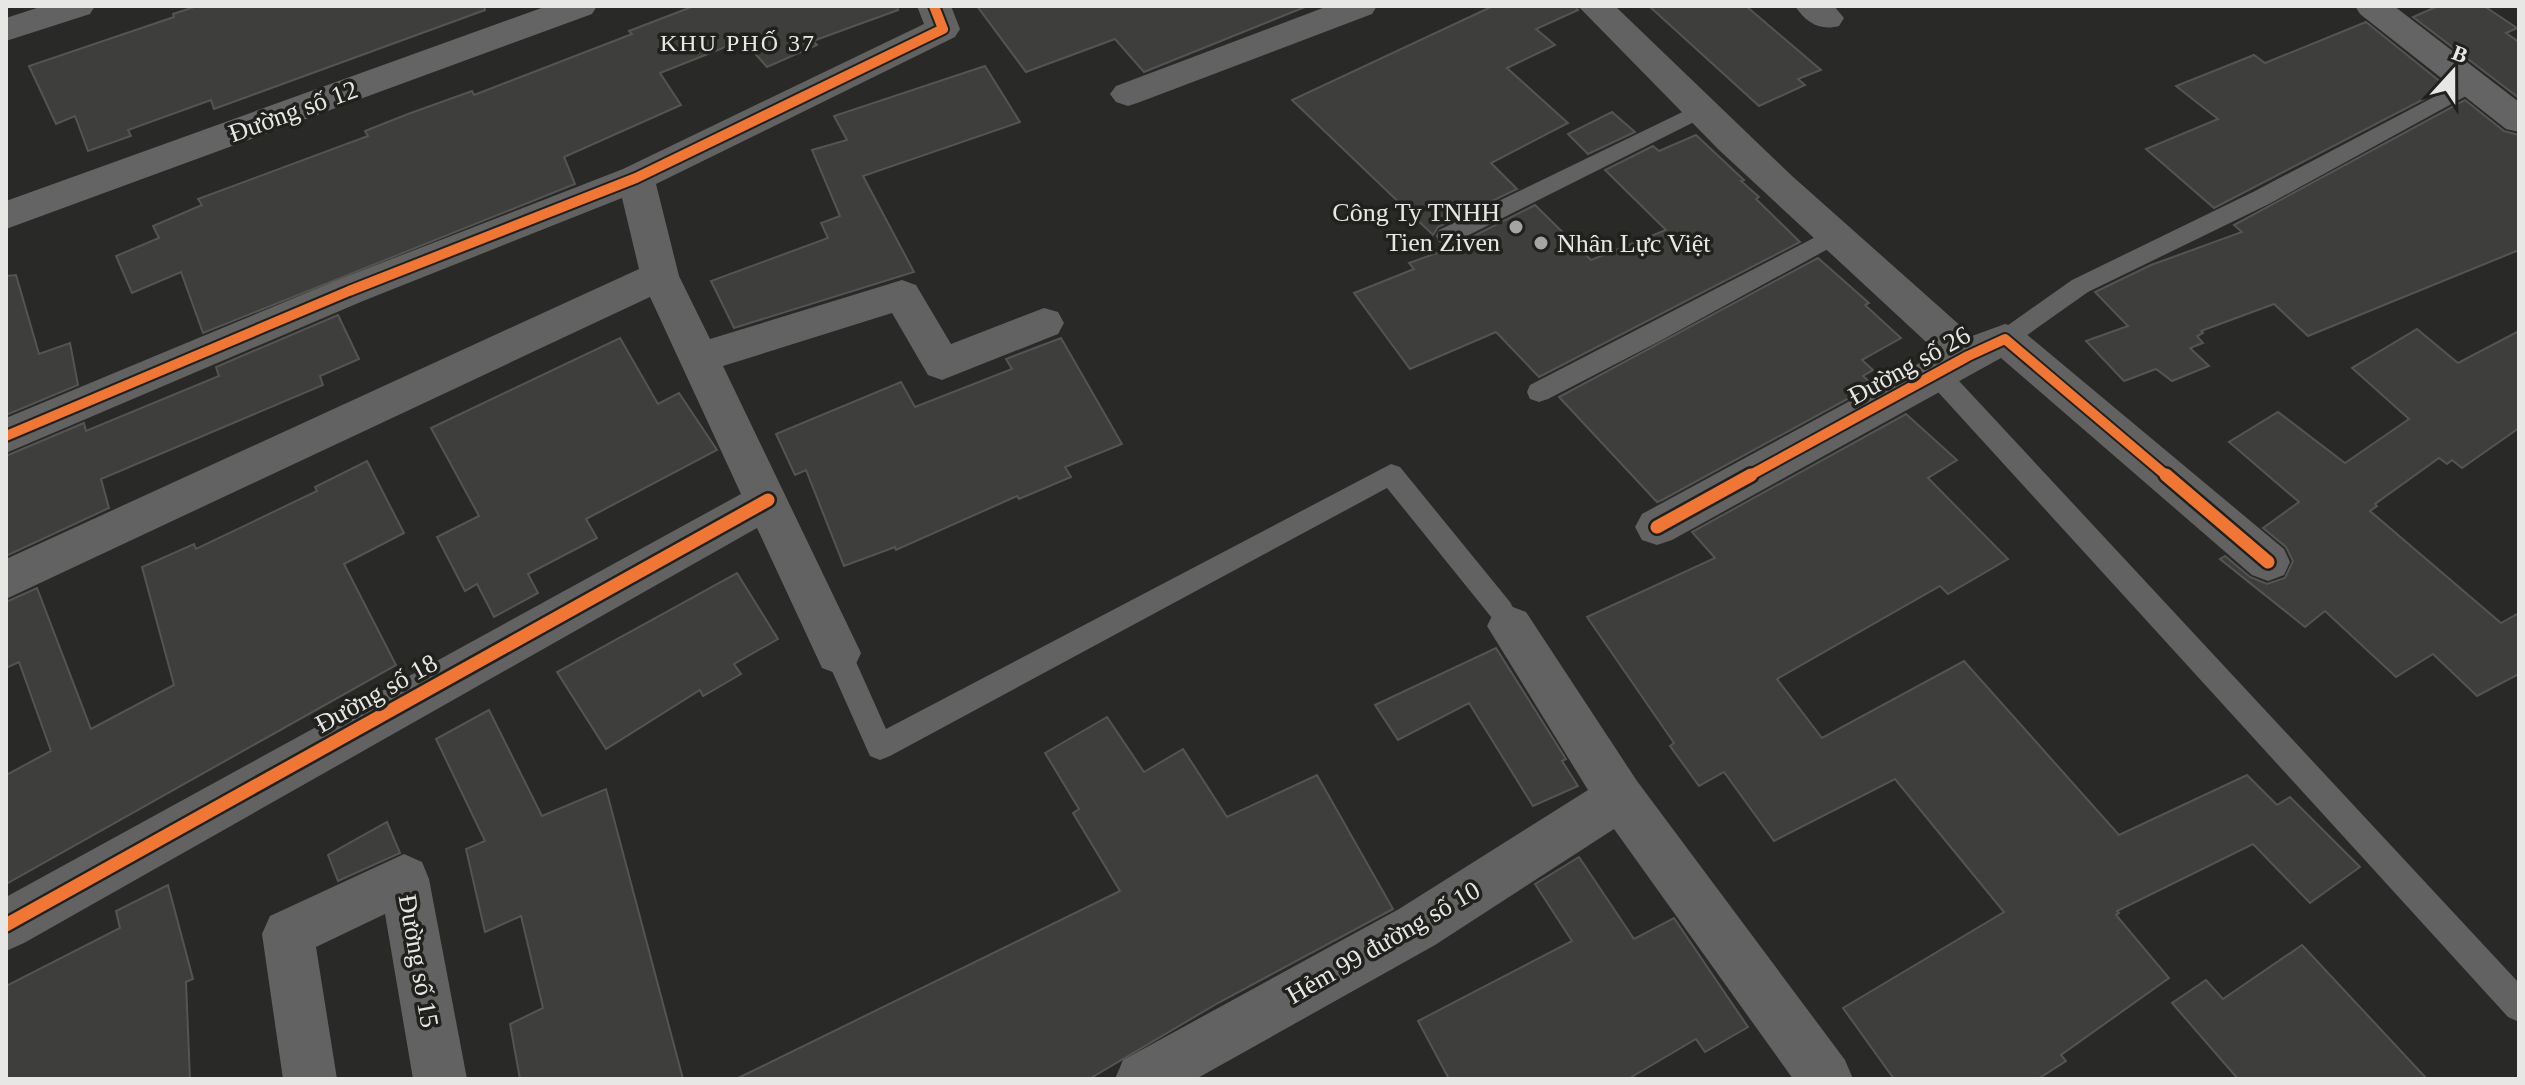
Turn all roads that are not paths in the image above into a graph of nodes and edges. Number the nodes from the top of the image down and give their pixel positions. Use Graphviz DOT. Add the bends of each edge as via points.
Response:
graph roads {
  1 [pos="78,6"];
  2 [pos="580,6"];
  3 [pos="934,6"];
  4 [pos="1360,6"];
  5 [pos="1595,6"];
  6 [pos="2372,6"];
  7 [pos="6,30"];
  8 [pos="2470,85"];
  9 [pos="1128,94"];
  10 [pos="1699,111"];
  11 [pos="2519,120"];
  12 [pos="636,178"];
  13 [pos="6,215"];
  14 [pos="1447,236"];
  15 [pos="1831,237"];
  16 [pos="660,276"];
  17 [pos="1044,323"];
  18 [pos="2005,339"];
  19 [pos="700,358"];
  20 [pos="1952,365"];
  21 [pos="1539,392"];
  22 [pos="6,436"];
  23 [pos="768,500"];
  24 [pos="1657,527"];
  25 [pos="2268,562"];
  26 [pos="6,580"];
  27 [pos="1510,626"];
  28 [pos="838,653"];
  29 [pos="1620,797"];
  30 [pos="6,925"];
  31 [pos="2519,1006"];
  32 [pos="310,1079"];
  33 [pos="440,1079"];
  34 [pos="1142,1079"];
  35 [pos="1826,1079"];
  1 -- 7 [label="street"];
  2 -- 13 [label="street, Đường số 12"];
  3 -- 12 [label="street" via="943,29"];
  4 -- 9 [label="street"];
  5 -- 10 [label="street, Đường số 26"];
  6 -- 8 [label="street"];
  8 -- 11 [label="street"];
  8 -- 18 [label="lane" via="2261,198 2080,286"];
  10 -- 14 [label="lane"];
  10 -- 15 [label="street, Đường số 26"];
  12 -- 16 [label="street"];
  12 -- 22 [label="street" via="349,291"];
  15 -- 20 [label="street, Đường số 26"];
  15 -- 21 [label="lane"];
  16 -- 19 [label="street"];
  16 -- 26 [label="street"];
  17 -- 19 [label="street" via="942,364 902,295"];
  18 -- 20 [label="street, Đường số 26"];
  18 -- 25 [label="street, Đường số 26"];
  19 -- 23 [label="street"];
  20 -- 24 [label="street, Đường số 26"];
  20 -- 31 [label="lane"];
  23 -- 28 [label="street"];
  23 -- 30 [label="street, Đường số 18"];
  27 -- 28 [label="lane" via="1391,474 880,747"];
  27 -- 29 [label="street"];
  29 -- 34 [label="street, Hẻm 99 đường số 10" via="1417,927"];
  29 -- 35 [label="street"];
  32 -- 33 [label="street, Đường số 15" via="288,934 404,879"];
}
